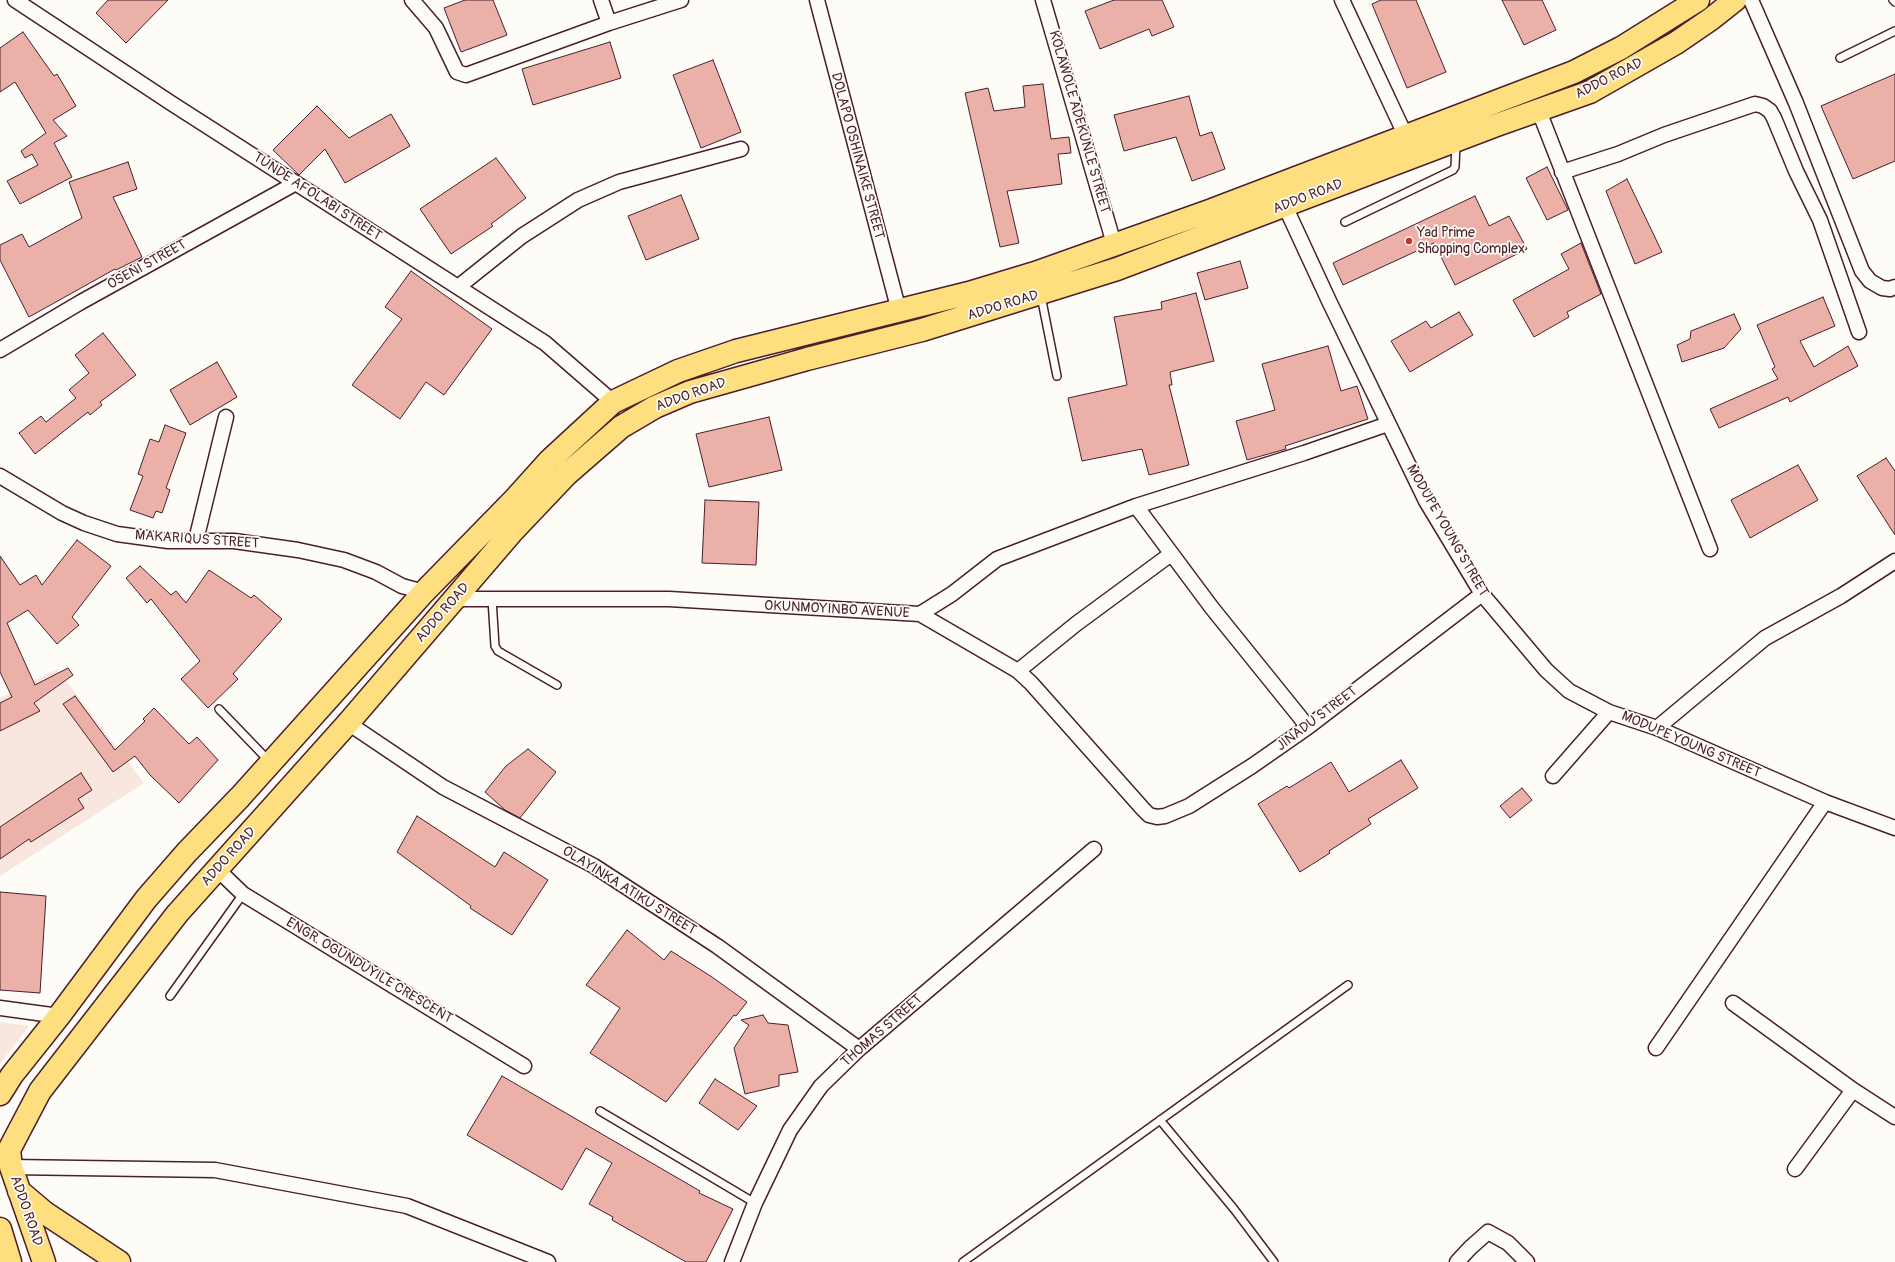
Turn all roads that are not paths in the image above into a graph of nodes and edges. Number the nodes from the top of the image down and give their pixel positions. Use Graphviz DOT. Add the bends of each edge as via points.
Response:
graph roads {
  1 [pos="15,0"];
  2 [pos="412,0"];
  3 [pos="601,0"];
  4 [pos="681,0"];
  5 [pos="817,0"];
  6 [pos="1043,0"];
  7 [pos="1342,0"];
  8 [pos="1698,0"];
  9 [pos="1735,0"];
  10 [pos="1751,0"];
  11 [pos="1893,0"];
  12 [pos="1895,2"];
  13 [pos="609,23"];
  14 [pos="1895,30"];
  15 [pos="1840,58"];
  16 [pos="1539,111"];
  17 [pos="1406,136"];
  18 [pos="1456,140"];
  19 [pos="741,149"];
  20 [pos="1414,156"];
  21 [pos="1562,172"];
  22 [pos="296,183"];
  23 [pos="1285,206"];
  24 [pos="1345,222"];
  25 [pos="1114,244"];
  26 [pos="458,287"];
  27 [pos="1895,287"];
  28 [pos="1040,294"];
  29 [pos="899,311"];
  30 [pos="1859,332"];
  31 [pos="0,350"];
  32 [pos="1057,376"];
  33 [pos="613,402"];
  34 [pos="226,417"];
  35 [pos="1388,424"];
  36 [pos="0,476"];
  37 [pos="1136,506"];
  38 [pos="196,540"];
  39 [pos="1710,549"];
  40 [pos="1171,554"];
  41 [pos="1895,561"];
  42 [pos="424,592"];
  43 [pos="1482,594"];
  44 [pos="456,599"];
  45 [pos="492,599"];
  46 [pos="920,614"];
  47 [pos="1018,671"];
  48 [pos="557,685"];
  49 [pos="219,709"];
  50 [pos="1609,712"];
  51 [pos="348,724"];
  52 [pos="1308,727"];
  53 [pos="1657,728"];
  54 [pos="271,763"];
  55 [pos="1553,776"];
  56 [pos="1825,802"];
  57 [pos="1142,809"];
  58 [pos="1895,828"];
  59 [pos="1094,849"];
  60 [pos="218,870"];
  61 [pos="243,894"];
  62 [pos="1348,985"];
  63 [pos="170,996"];
  64 [pos="1733,1003"];
  65 [pos="0,1008"];
  66 [pos="59,1016"];
  67 [pos="1656,1048"];
  68 [pos="859,1049"];
  69 [pos="524,1066"];
  70 [pos="1853,1090"];
  71 [pos="0,1094"];
  72 [pos="600,1111"];
  73 [pos="1895,1117"];
  74 [pos="1160,1120"];
  75 [pos="11,1167"];
  76 [pos="1795,1169"];
  77 [pos="18,1189"];
  78 [pos="755,1203"];
  79 [pos="0,1229"];
  80 [pos="10,1262"];
  81 [pos="44,1262"];
  82 [pos="119,1262"];
  83 [pos="548,1262"];
  84 [pos="732,1262"];
  85 [pos="963,1262"];
  86 [pos="1274,1262"];
  87 [pos="1457,1262"];
  88 [pos="1527,1262"];
  1 -- 22 [label="street, TUNDE AFOLABI STREET"];
  2 -- 13 [label="street" via="436,28 457,72 466,75"];
  3 -- 13 [label="street"];
  4 -- 13 [label="street"];
  5 -- 29 [label="street, DOLAPO OSHINAIKE STREET"];
  6 -- 25 [label="street, KOLAWOLE ADEKUNLE STREET"];
  7 -- 17 [label="street"];
  8 -- 17 [label="main road, ADDO ROAD" via="1621,48 1574,72"];
  9 -- 16 [label="main road, ADDO ROAD" via="1705,23 1628,71 1590,92"];
  10 -- 27 [label="street" via="1796,103 1862,271 1870,281 1882,288"];
  11 -- 12 [label="lane"];
  14 -- 15 [label="lane"];
  16 -- 18 [label="main road, ADDO ROAD"];
  16 -- 21 [label="street"];
  17 -- 20 [label="street"];
  17 -- 25 [label="main road, ADDO ROAD" via="1212,210"];
  18 -- 20 [label="main road, ADDO ROAD"];
  18 -- 24 [label="lane" via="1455,167 1452,170"];
  19 -- 26 [label="street" via="619,182 578,200 522,236"];
  20 -- 23 [label="main road, ADDO ROAD"];
  21 -- 30 [label="street" via="1755,104 1763,106 1774,118 1820,220"];
  21 -- 39 [label="street"];
  22 -- 26 [label="street, TUNDE AFOLABI STREET"];
  22 -- 31 [label="street, OSENI STREET" via="81,302"];
  23 -- 28 [label="main road, ADDO ROAD" via="1117,269"];
  23 -- 35 [label="street, MODUPE YOUNG STREET"];
  25 -- 29 [label="main road, ADDO ROAD" via="1035,273"];
  26 -- 33 [label="street, TUNDE AFOLABI STREET" via="545,343"];
  28 -- 32 [label="lane"];
  28 -- 44 [label="main road, ADDO ROAD" via="922,330 690,392 655,407 621,427 567,474 511,533"];
  29 -- 33 [label="main road, ADDO ROAD" via="736,351 678,371"];
  33 -- 42 [label="main road, ADDO ROAD" via="549,461"];
  34 -- 38 [label="street"];
  35 -- 37 [label="street"];
  35 -- 43 [label="street, MODUPE YOUNG STREET" via="1426,501"];
  36 -- 38 [label="street, MAKARIQUS STREET" via="62,513 117,534 168,541"];
  37 -- 40 [label="street"];
  37 -- 46 [label="street" via="997,559 952,594"];
  38 -- 42 [label="street, MAKARIQUS STREET" via="234,541 298,550 344,560 376,572 402,586"];
  40 -- 47 [label="street" via="1076,624"];
  40 -- 52 [label="street"];
  41 -- 53 [label="street" via="1841,596 1765,638"];
  42 -- 54 [label="main road, ADDO ROAD"];
  43 -- 50 [label="street, MODUPE YOUNG STREET" via="1546,670 1563,686"];
  43 -- 52 [label="street, JINADU STREET"];
  44 -- 45 [label="street, OKUNMOYINBO AVENUE"];
  44 -- 51 [label="main road, ADDO ROAD"];
  45 -- 46 [label="street, OKUNMOYINBO AVENUE" via="669,599"];
  45 -- 48 [label="lane" via="498,651"];
  46 -- 47 [label="street, OKUNMOYINBO AVENUE"];
  47 -- 57 [label="street, OKUNMOYINBO AVENUE"];
  49 -- 54 [label="lane"];
  50 -- 53 [label="street, MODUPE YOUNG STREET"];
  50 -- 55 [label="street"];
  51 -- 60 [label="main road, ADDO ROAD"];
  51 -- 68 [label="street, OLAYINKA ATIKU STREET" via="443,787 594,866 717,946"];
  52 -- 57 [label="street, JINADU STREET" via="1189,806 1157,817"];
  53 -- 56 [label="street, MODUPE YOUNG STREET"];
  54 -- 66 [label="main road, ADDO ROAD" via="146,899"];
  56 -- 58 [label="street, MODUPE YOUNG STREET"];
  56 -- 67 [label="street"];
  59 -- 68 [label="street, THOMAS STREET"];
  60 -- 61 [label="street, ENGR. OGUNDUYILE CRESCENT"];
  60 -- 75 [label="main road, ADDO ROAD" via="177,914 40,1091 9,1150"];
  61 -- 63 [label="lane"];
  61 -- 69 [label="street, ENGR. OGUNDUYILE CRESCENT"];
  62 -- 74 [label="lane"];
  64 -- 70 [label="street"];
  65 -- 66 [label="street"];
  66 -- 71 [label="main road, ADDO ROAD"];
  68 -- 78 [label="street, THOMAS STREET" via="821,1086 790,1130"];
  70 -- 73 [label="street"];
  70 -- 76 [label="street"];
  72 -- 78 [label="lane"];
  74 -- 85 [label="lane"];
  74 -- 86 [label="lane"];
  75 -- 77 [label="main road, ADDO ROAD"];
  75 -- 83 [label="street" via="215,1170 407,1206"];
  77 -- 81 [label="main road, ADDO ROAD"];
  77 -- 82 [label="main road" via="45,1213"];
  78 -- 84 [label="street, THOMAS STREET"];
  79 -- 80 [label="main road"];
  87 -- 88 [label="street" via="1488,1232 1508,1243"];
}
